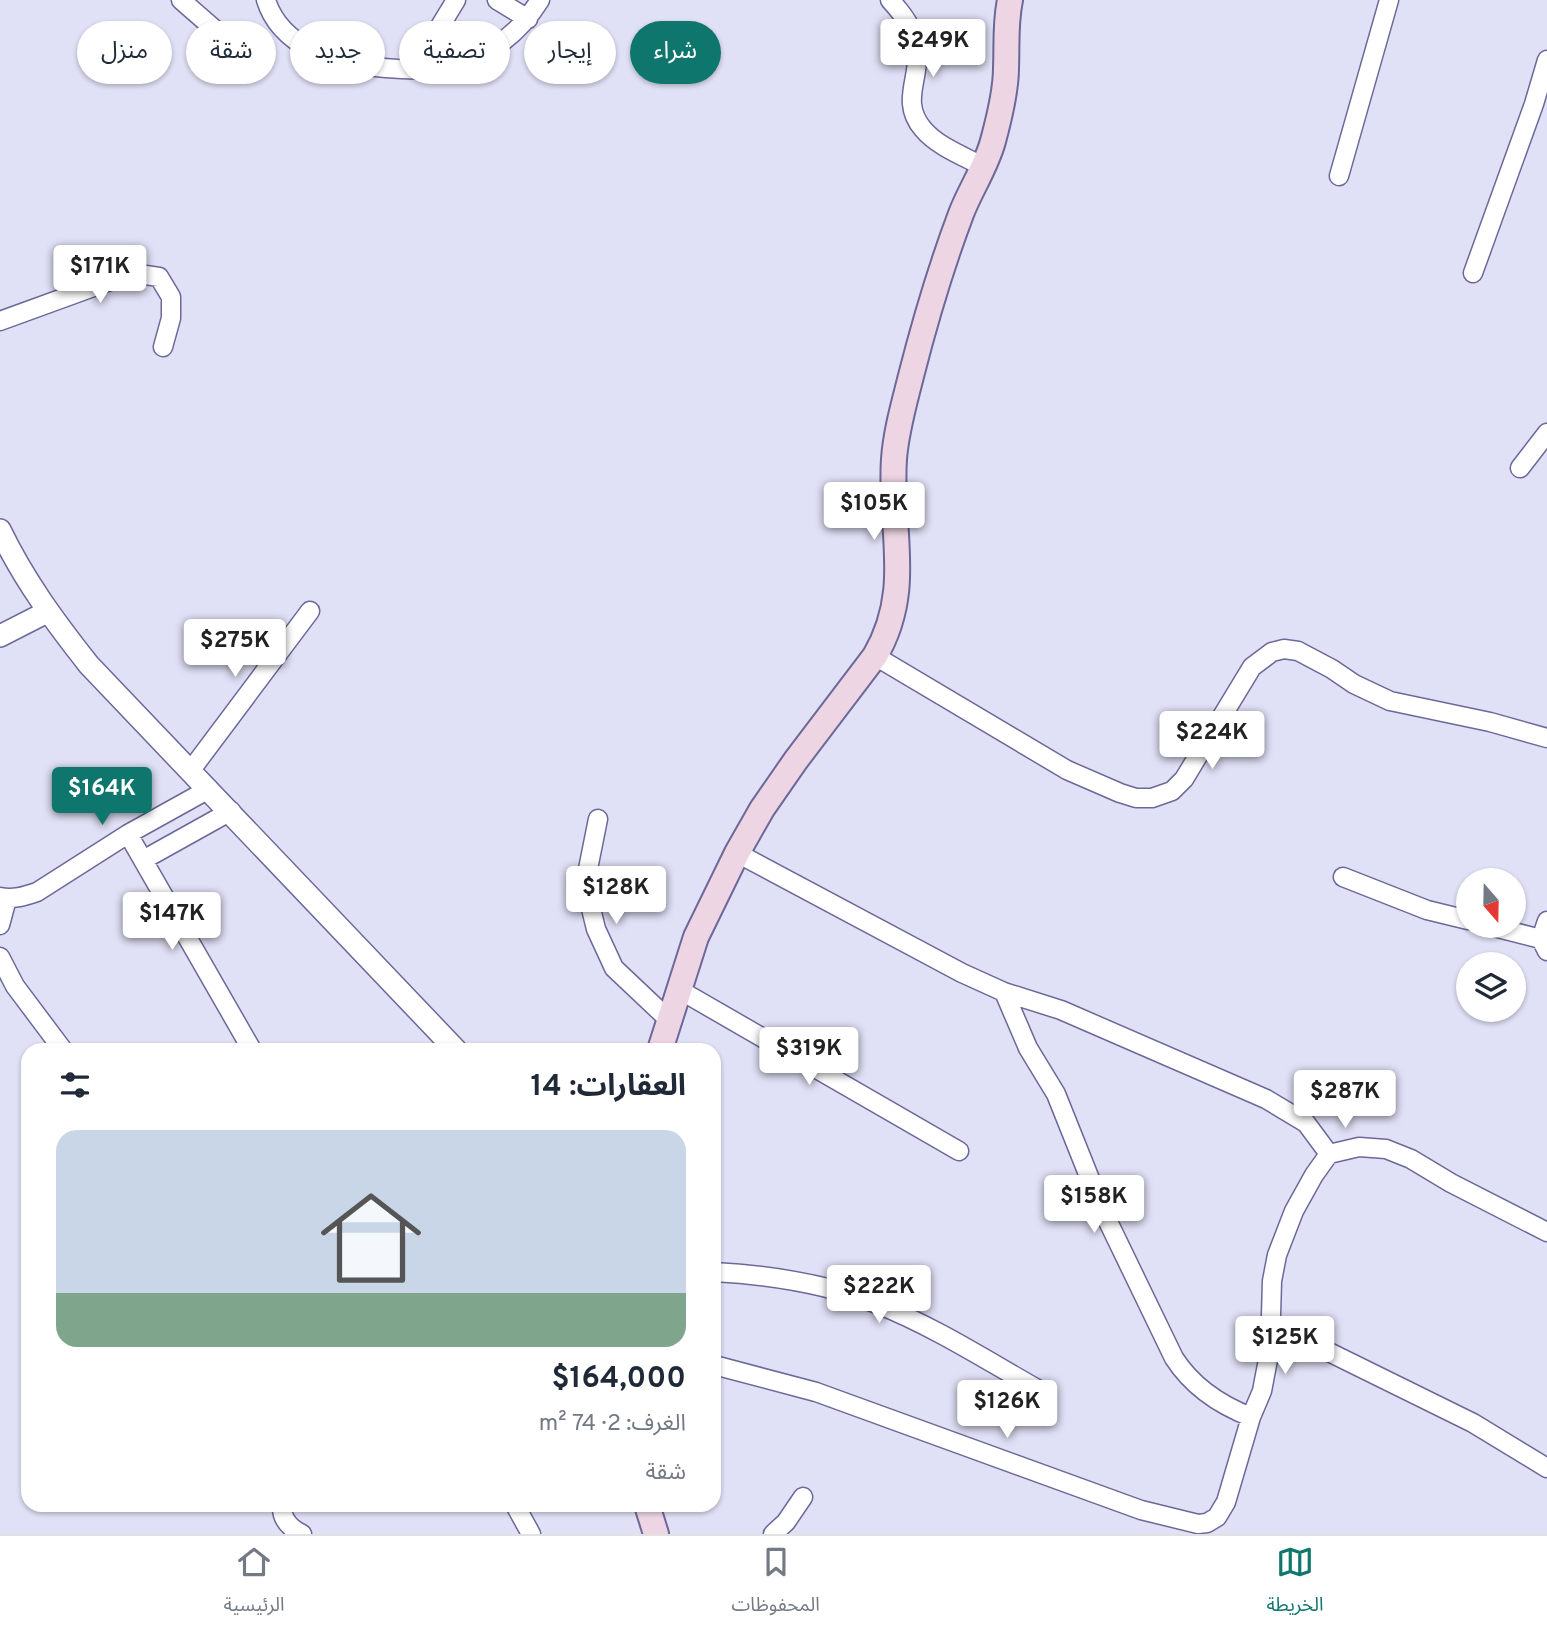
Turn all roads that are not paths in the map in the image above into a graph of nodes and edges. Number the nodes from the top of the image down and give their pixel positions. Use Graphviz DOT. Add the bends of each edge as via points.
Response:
graph roads {
  1 [pos="181,0"];
  2 [pos="266,0"];
  3 [pos="456,0"];
  4 [pos="497,0"];
  5 [pos="540,0"];
  6 [pos="890,0"];
  7 [pos="1010,0"];
  8 [pos="1389,0"];
  9 [pos="528,19"];
  10 [pos="205,21"];
  11 [pos="443,21"];
  12 [pos="510,36"];
  13 [pos="1547,60"];
  14 [pos="399,67"];
  15 [pos="1541,107"];
  16 [pos="982,166"];
  17 [pos="1339,176"];
  18 [pos="1473,274"];
  19 [pos="0,321"];
  20 [pos="163,347"];
  21 [pos="1547,433"];
  22 [pos="1520,468"];
  23 [pos="0,530"];
  24 [pos="310,611"];
  25 [pos="47,612"];
  26 [pos="0,636"];
  27 [pos="876,656"];
  28 [pos="1547,737"];
  29 [pos="191,770"];
  30 [pos="209,789"];
  31 [pos="231,811"];
  32 [pos="598,820"];
  33 [pos="128,834"];
  34 [pos="737,853"];
  35 [pos="143,860"];
  36 [pos="1343,877"];
  37 [pos="3,898"];
  38 [pos="1456,917"];
  39 [pos="1547,921"];
  40 [pos="0,925"];
  41 [pos="1524,938"];
  42 [pos="1544,945"];
  43 [pos="0,957"];
  44 [pos="678,989"];
  45 [pos="1003,992"];
  46 [pos="669,1020"];
  47 [pos="58,1043"];
  48 [pos="247,1043"];
  49 [pos="449,1043"];
  50 [pos="662,1043"];
  51 [pos="959,1151"];
  52 [pos="1329,1154"];
  53 [pos="1547,1232"];
  54 [pos="721,1273"];
  55 [pos="1272,1324"];
  56 [pos="721,1367"];
  57 [pos="1039,1390"];
  58 [pos="1251,1417"];
  59 [pos="1547,1468"];
  60 [pos="803,1497"];
  61 [pos="282,1512"];
  62 [pos="519,1512"];
  63 [pos="649,1512"];
  64 [pos="302,1534"];
  65 [pos="531,1534"];
  66 [pos="656,1534"];
  67 [pos="773,1534"];
  1 -- 10 [label="street"];
  2 -- 14 [label="street" via="281,28 313,52 347,62"];
  3 -- 11 [label="street"];
  4 -- 9 [label="street"];
  5 -- 9 [label="street"];
  6 -- 16 [label="street" via="914,37 918,54 912,107 921,128"];
  7 -- 16 [label="main road" via="998,121"];
  8 -- 17 [label="street"];
  9 -- 12 [label="street"];
  13 -- 15 [label="street"];
  15 -- 18 [label="street"];
  16 -- 27 [label="main road" via="934,291 897,434 893,479 898,590"];
  19 -- 20 [label="street" via="142,273 159,277 172,297"];
  21 -- 22 [label="street"];
  23 -- 25 [label="street"];
  24 -- 29 [label="street"];
  25 -- 26 [label="street"];
  25 -- 29 [label="street" via="89,665"];
  27 -- 28 [label="street" via="1067,770 1136,798 1152,799 1172,791 1184,779 1252,667 1284,649 1298,651 1390,701"];
  27 -- 34 [label="main road" via="796,760"];
  29 -- 30 [label="street"];
  30 -- 31 [label="street"];
  30 -- 33 [label="street"];
  31 -- 35 [label="street"];
  31 -- 49 [label="street"];
  32 -- 46 [label="street" via="585,884 596,929 614,968"];
  33 -- 35 [label="street"];
  33 -- 37 [label="street" via="37,891"];
  34 -- 44 [label="main road" via="700,928"];
  34 -- 45 [label="street"];
  35 -- 48 [label="street"];
  36 -- 38 [label="street"];
  37 -- 40 [label="street"];
  39 -- 42 [label="street"];
  41 -- 42 [label="street"];
  43 -- 47 [label="street" via="15,986"];
  44 -- 46 [label="main road"];
  44 -- 51 [label="street"];
  45 -- 52 [label="street" via="1061,1010 1266,1100 1306,1124"];
  45 -- 58 [label="street" via="1028,1048 1056,1094 1102,1209 1174,1358 1197,1385"];
  46 -- 50 [label="main road"];
  52 -- 53 [label="street" via="1359,1147 1386,1149"];
  52 -- 55 [label="street" via="1294,1211 1277,1255"];
  54 -- 57 [label="street" via="790,1280 875,1303"];
  55 -- 58 [label="street" via="1262,1391"];
  55 -- 59 [label="street" via="1473,1423"];
  56 -- 58 [label="street" via="816,1392 1141,1510 1198,1524 1222,1511"];
  60 -- 67 [label="street"];
  61 -- 64 [label="street"];
  62 -- 65 [label="street"];
  63 -- 66 [label="main road"];
}
